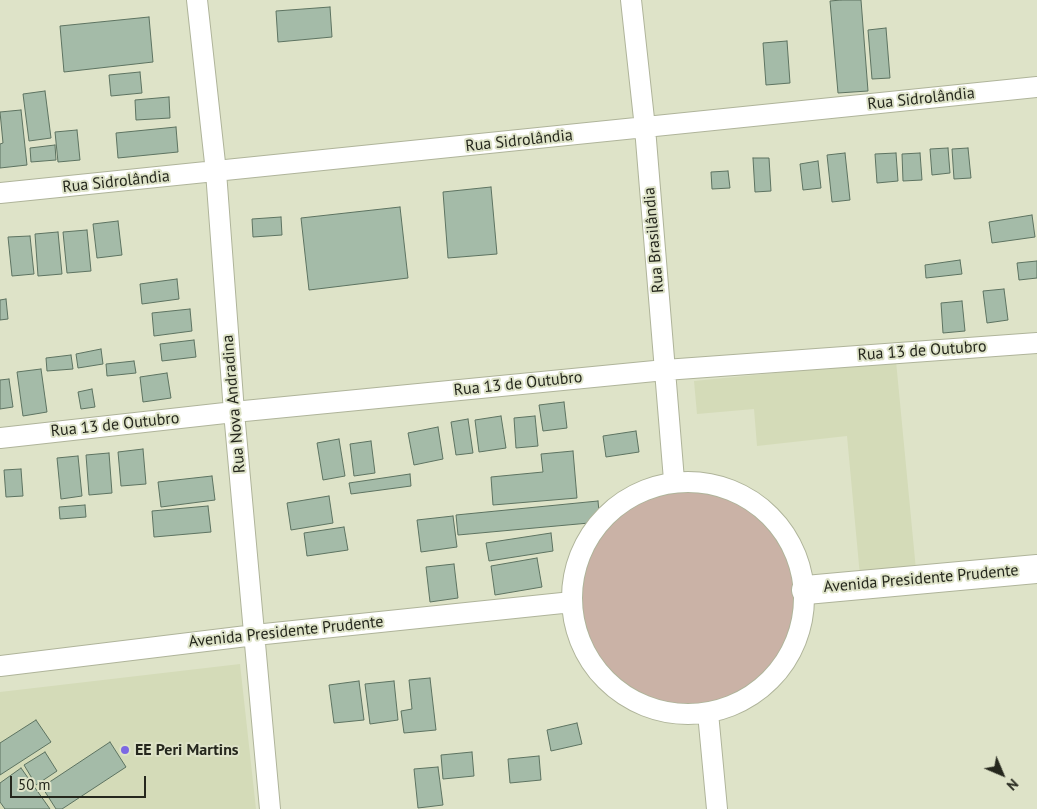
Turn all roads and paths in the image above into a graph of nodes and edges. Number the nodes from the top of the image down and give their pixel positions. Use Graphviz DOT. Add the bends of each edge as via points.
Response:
graph roads {
  1 [pos="197,0"];
  2 [pos="631,0"];
  3 [pos="1037,87"];
  4 [pos="645,128"];
  5 [pos="216,172"];
  6 [pos="0,194"];
  7 [pos="1037,343"];
  8 [pos="665,370"];
  9 [pos="234,412"];
  10 [pos="0,438"];
  11 [pos="674,480"];
  12 [pos="1037,569"];
  13 [pos="806,590"];
  14 [pos="572,602"];
  15 [pos="255,635"];
  16 [pos="0,666"];
  17 [pos="708,713"];
  18 [pos="270,809"];
  19 [pos="717,809"];
  1 -- 5 [label="street, Rua Nova Andradina"];
  2 -- 4 [label="street, Rua Brasilândia"];
  3 -- 4 [label="street, Rua Sidrolândia"];
  4 -- 5 [label="street, Rua Sidrolândia"];
  4 -- 8 [label="street, Rua Brasilândia"];
  5 -- 6 [label="street, Rua Sidrolândia"];
  5 -- 9 [label="street, Rua Nova Andradina"];
  7 -- 8 [label="street, Rua 13 de Outubro"];
  8 -- 9 [label="street, Rua 13 de Outubro"];
  8 -- 11 [label="street, Rua Brasilândia"];
  9 -- 10 [label="street, Rua 13 de Outubro"];
  9 -- 15 [label="street, Rua Nova Andradina"];
  11 -- 13 [label="street" via="714,484 742,493 777,521 799,557"];
  11 -- 14 [label="street" via="646,489 611,510 586,543 573,578"];
  12 -- 13 [label="street, Avenida Presidente Prudente"];
  13 -- 17 [label="street" via="800,634 776,675 741,703"];
  14 -- 15 [label="street, Avenida Presidente Prudente"];
  14 -- 17 [label="street" via="577,634 597,671 628,699 672,714"];
  15 -- 16 [label="street, Avenida Presidente Prudente"];
  15 -- 18 [label="street, Rua Nova Andradina"];
  17 -- 19 [label="street"];
}
